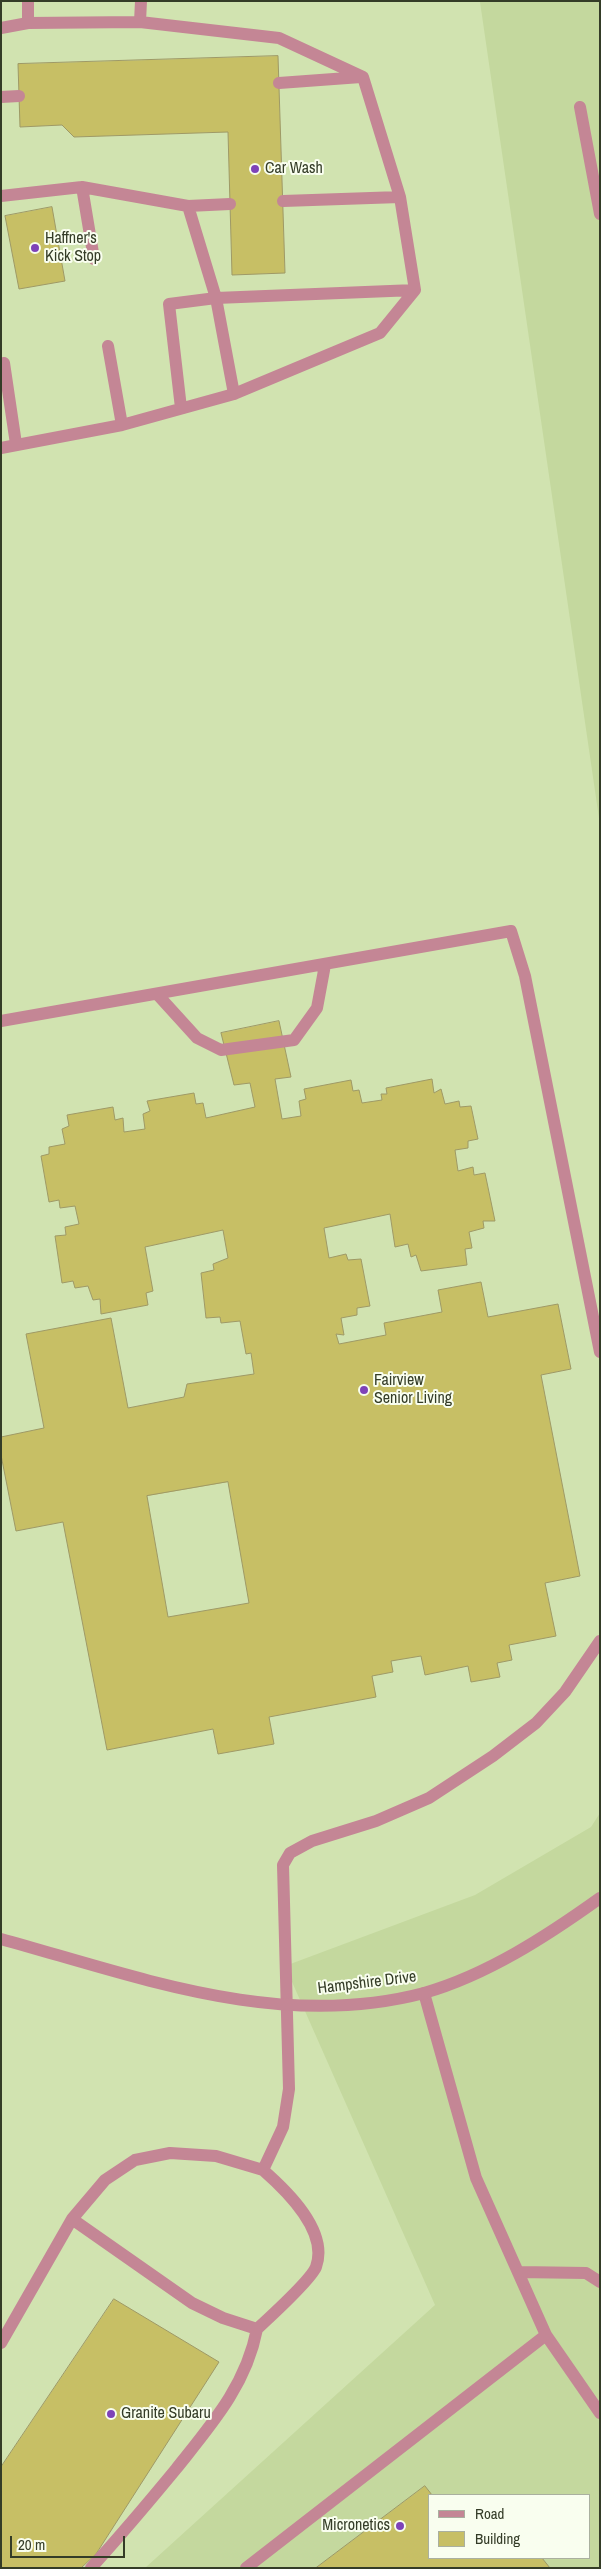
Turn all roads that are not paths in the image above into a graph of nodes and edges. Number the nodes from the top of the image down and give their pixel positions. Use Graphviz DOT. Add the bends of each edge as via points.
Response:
graph roads {
  1 [pos="28,1"];
  2 [pos="141,1"];
  3 [pos="140,22"];
  4 [pos="28,24"];
  5 [pos="1,28"];
  6 [pos="364,77"];
  7 [pos="279,83"];
  8 [pos="19,96"];
  9 [pos="1,97"];
  10 [pos="580,107"];
  11 [pos="82,186"];
  12 [pos="1,196"];
  13 [pos="400,198"];
  14 [pos="283,201"];
  15 [pos="230,204"];
  16 [pos="188,206"];
  17 [pos="600,214"];
  18 [pos="94,258"];
  19 [pos="415,290"];
  20 [pos="216,298"];
  21 [pos="108,346"];
  22 [pos="4,363"];
  23 [pos="234,394"];
  24 [pos="181,408"];
  25 [pos="122,425"];
  26 [pos="16,444"];
  27 [pos="1,448"];
  28 [pos="325,965"];
  29 [pos="157,994"];
  30 [pos="1,1021"];
  31 [pos="600,1352"];
  32 [pos="600,1641"];
  33 [pos="600,1898"];
  34 [pos="1,1939"];
  35 [pos="424,1992"];
  36 [pos="285,2006"];
  37 [pos="263,2170"];
  38 [pos="72,2219"];
  39 [pos="518,2272"];
  40 [pos="600,2282"];
  41 [pos="257,2329"];
  42 [pos="546,2335"];
  43 [pos="1,2343"];
  44 [pos="600,2413"];
  45 [pos="91,2568"];
  46 [pos="246,2568"];
  1 -- 4 [label="street"];
  2 -- 3 [label="street"];
  3 -- 4 [label="street"];
  3 -- 6 [label="street" via="280,38"];
  4 -- 5 [label="street"];
  6 -- 7 [label="street"];
  6 -- 13 [label="street"];
  8 -- 9 [label="street"];
  10 -- 17 [label="street"];
  11 -- 12 [label="street"];
  11 -- 16 [label="street"];
  11 -- 18 [label="street"];
  13 -- 14 [label="street"];
  13 -- 19 [label="street"];
  15 -- 16 [label="street"];
  16 -- 20 [label="street"];
  19 -- 20 [label="street"];
  19 -- 23 [label="street" via="380,333"];
  20 -- 23 [label="street"];
  20 -- 24 [label="street" via="169,304"];
  21 -- 25 [label="street"];
  22 -- 26 [label="street"];
  23 -- 24 [label="street"];
  24 -- 25 [label="street"];
  25 -- 26 [label="street"];
  26 -- 27 [label="street"];
  28 -- 29 [label="street"];
  28 -- 29 [label="street" via="317,1008 294,1040 221,1050 197,1038"];
  28 -- 31 [label="street" via="512,931 525,976"];
  29 -- 30 [label="street"];
  32 -- 36 [label="street" via="566,1692 536,1724 493,1756 429,1798 290,1852 282,1865"];
  33 -- 35 [label="street, Hampshire Drive" via="516,1953 460,1980"];
  34 -- 36 [label="street, Hampshire Drive" via="171,1986 236,2001"];
  35 -- 36 [label="street, Hampshire Drive" via="334,2007"];
  35 -- 39 [label="street" via="476,2178"];
  36 -- 37 [label="street" via="289,2089 284,2127"];
  37 -- 38 [label="street" via="216,2156 170,2153 134,2160 104,2180"];
  37 -- 41 [label="street" via="293,2199 308,2220 318,2246 316,2268"];
  38 -- 41 [label="street" via="192,2304"];
  38 -- 43 [label="street"];
  39 -- 40 [label="street" via="586,2273"];
  39 -- 42 [label="street"];
  41 -- 45 [label="street" via="244,2374 222,2412"];
  42 -- 44 [label="street"];
  42 -- 46 [label="street"];
}
